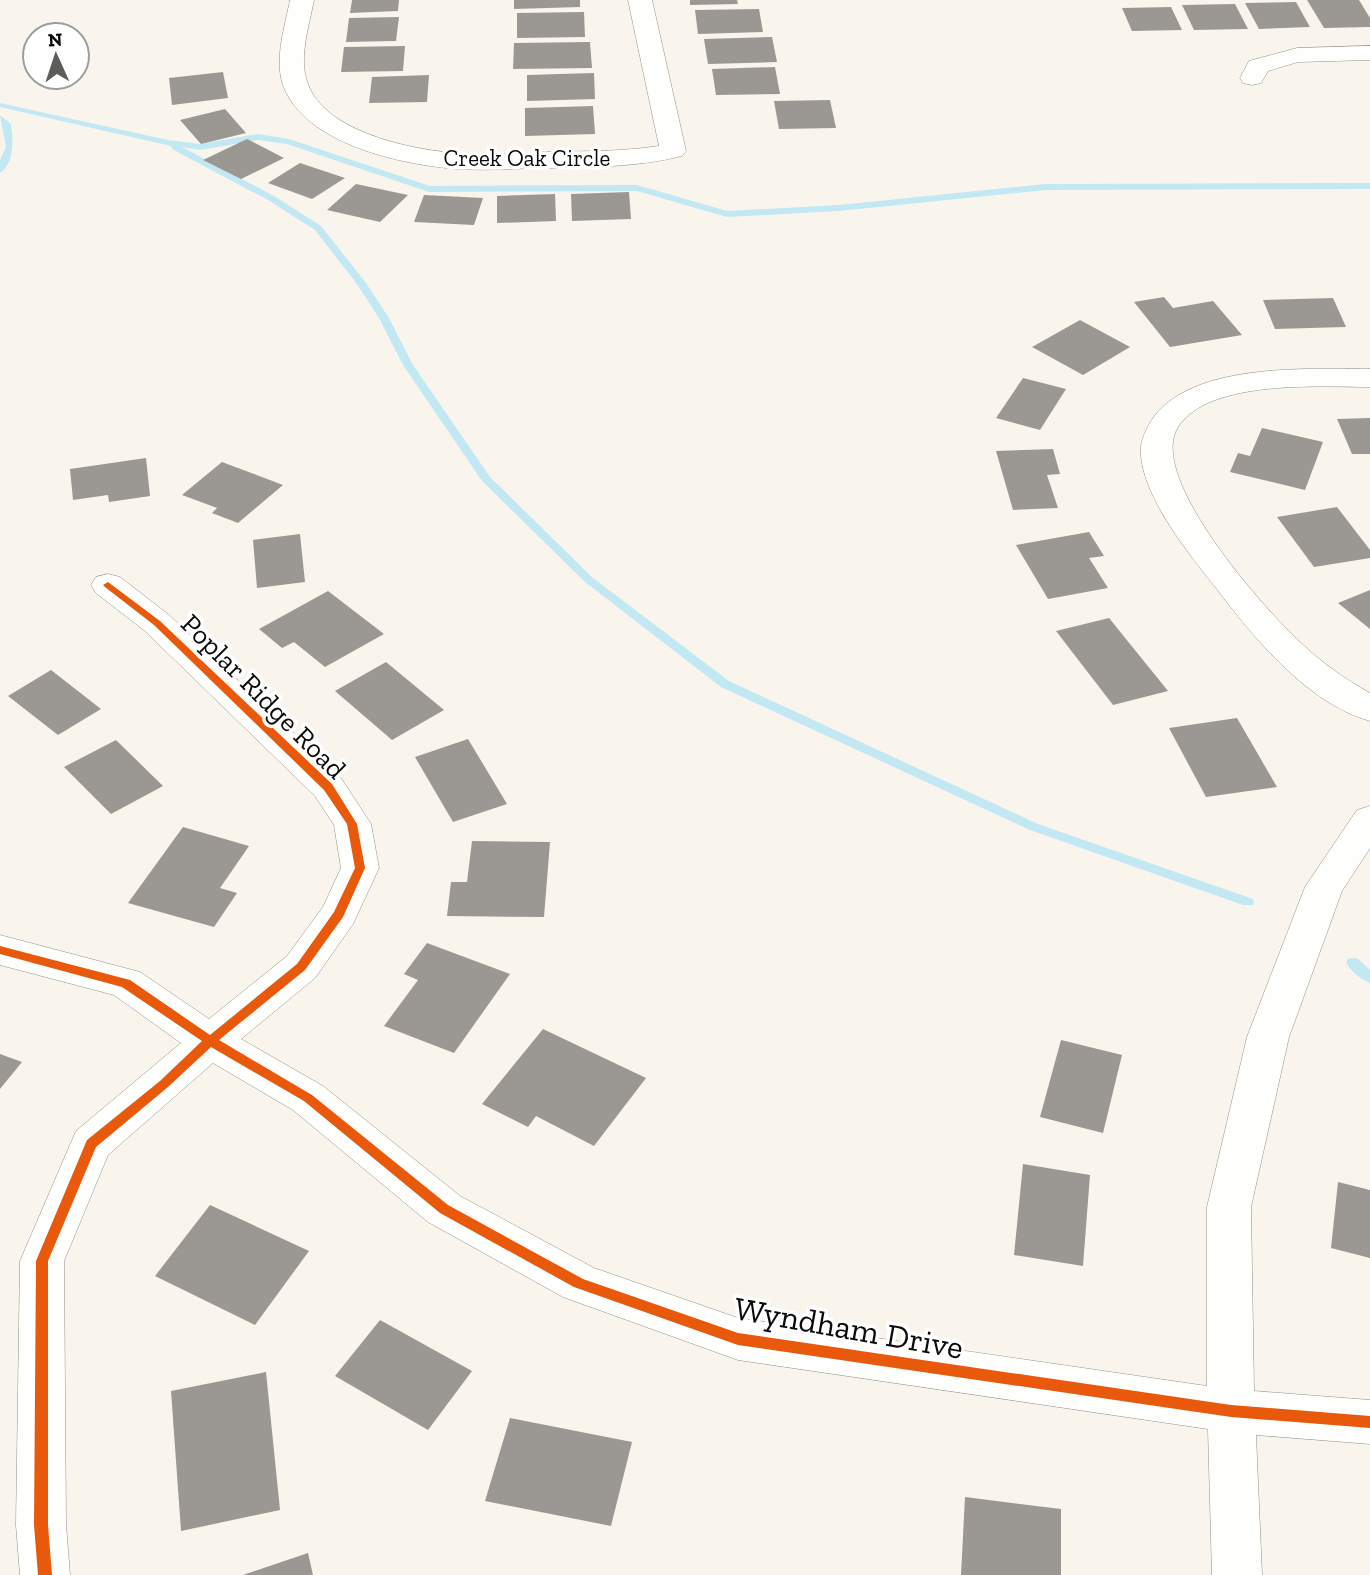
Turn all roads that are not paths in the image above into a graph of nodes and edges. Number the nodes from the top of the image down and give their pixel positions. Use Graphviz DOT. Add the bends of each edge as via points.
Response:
graph roads {
  1 [pos="302,0"];
  2 [pos="640,0"];
  3 [pos="1370,53"];
  4 [pos="1252,78"];
  5 [pos="1370,378"];
  6 [pos="108,585"];
  7 [pos="1370,709"];
  8 [pos="1370,819"];
  9 [pos="0,950"];
  10 [pos="210,1041"];
  11 [pos="1231,1410"];
  12 [pos="1370,1422"];
  13 [pos="46,1575"];
  14 [pos="1237,1575"];
  1 -- 2 [label="street, Creek Oak Circle" via="293,49 295,85 313,112 346,134 403,153 457,161 638,158 673,151"];
  3 -- 4 [label="street" via="1297,55 1258,66"];
  5 -- 7 [label="street" via="1262,381 1227,387 1191,401 1168,419 1158,436 1156,457 1167,493 1268,632 1303,664"];
  6 -- 10 [label="street, Poplar Ridge Road" via="157,623 256,715 328,787 352,824 360,869 340,914 301,967"];
  8 -- 11 [label="street" via="1324,887 1268,1037 1229,1208"];
  9 -- 10 [label="street, Wyndham Drive" via="126,983"];
  10 -- 11 [label="street, Wyndham Drive" via="307,1098 444,1209 579,1283 738,1339"];
  10 -- 13 [label="street, Poplar Ridge Road" via="90,1144 42,1261 41,1525"];
  11 -- 12 [label="street, Wyndham Drive"];
  11 -- 14 [label="street"];
}
